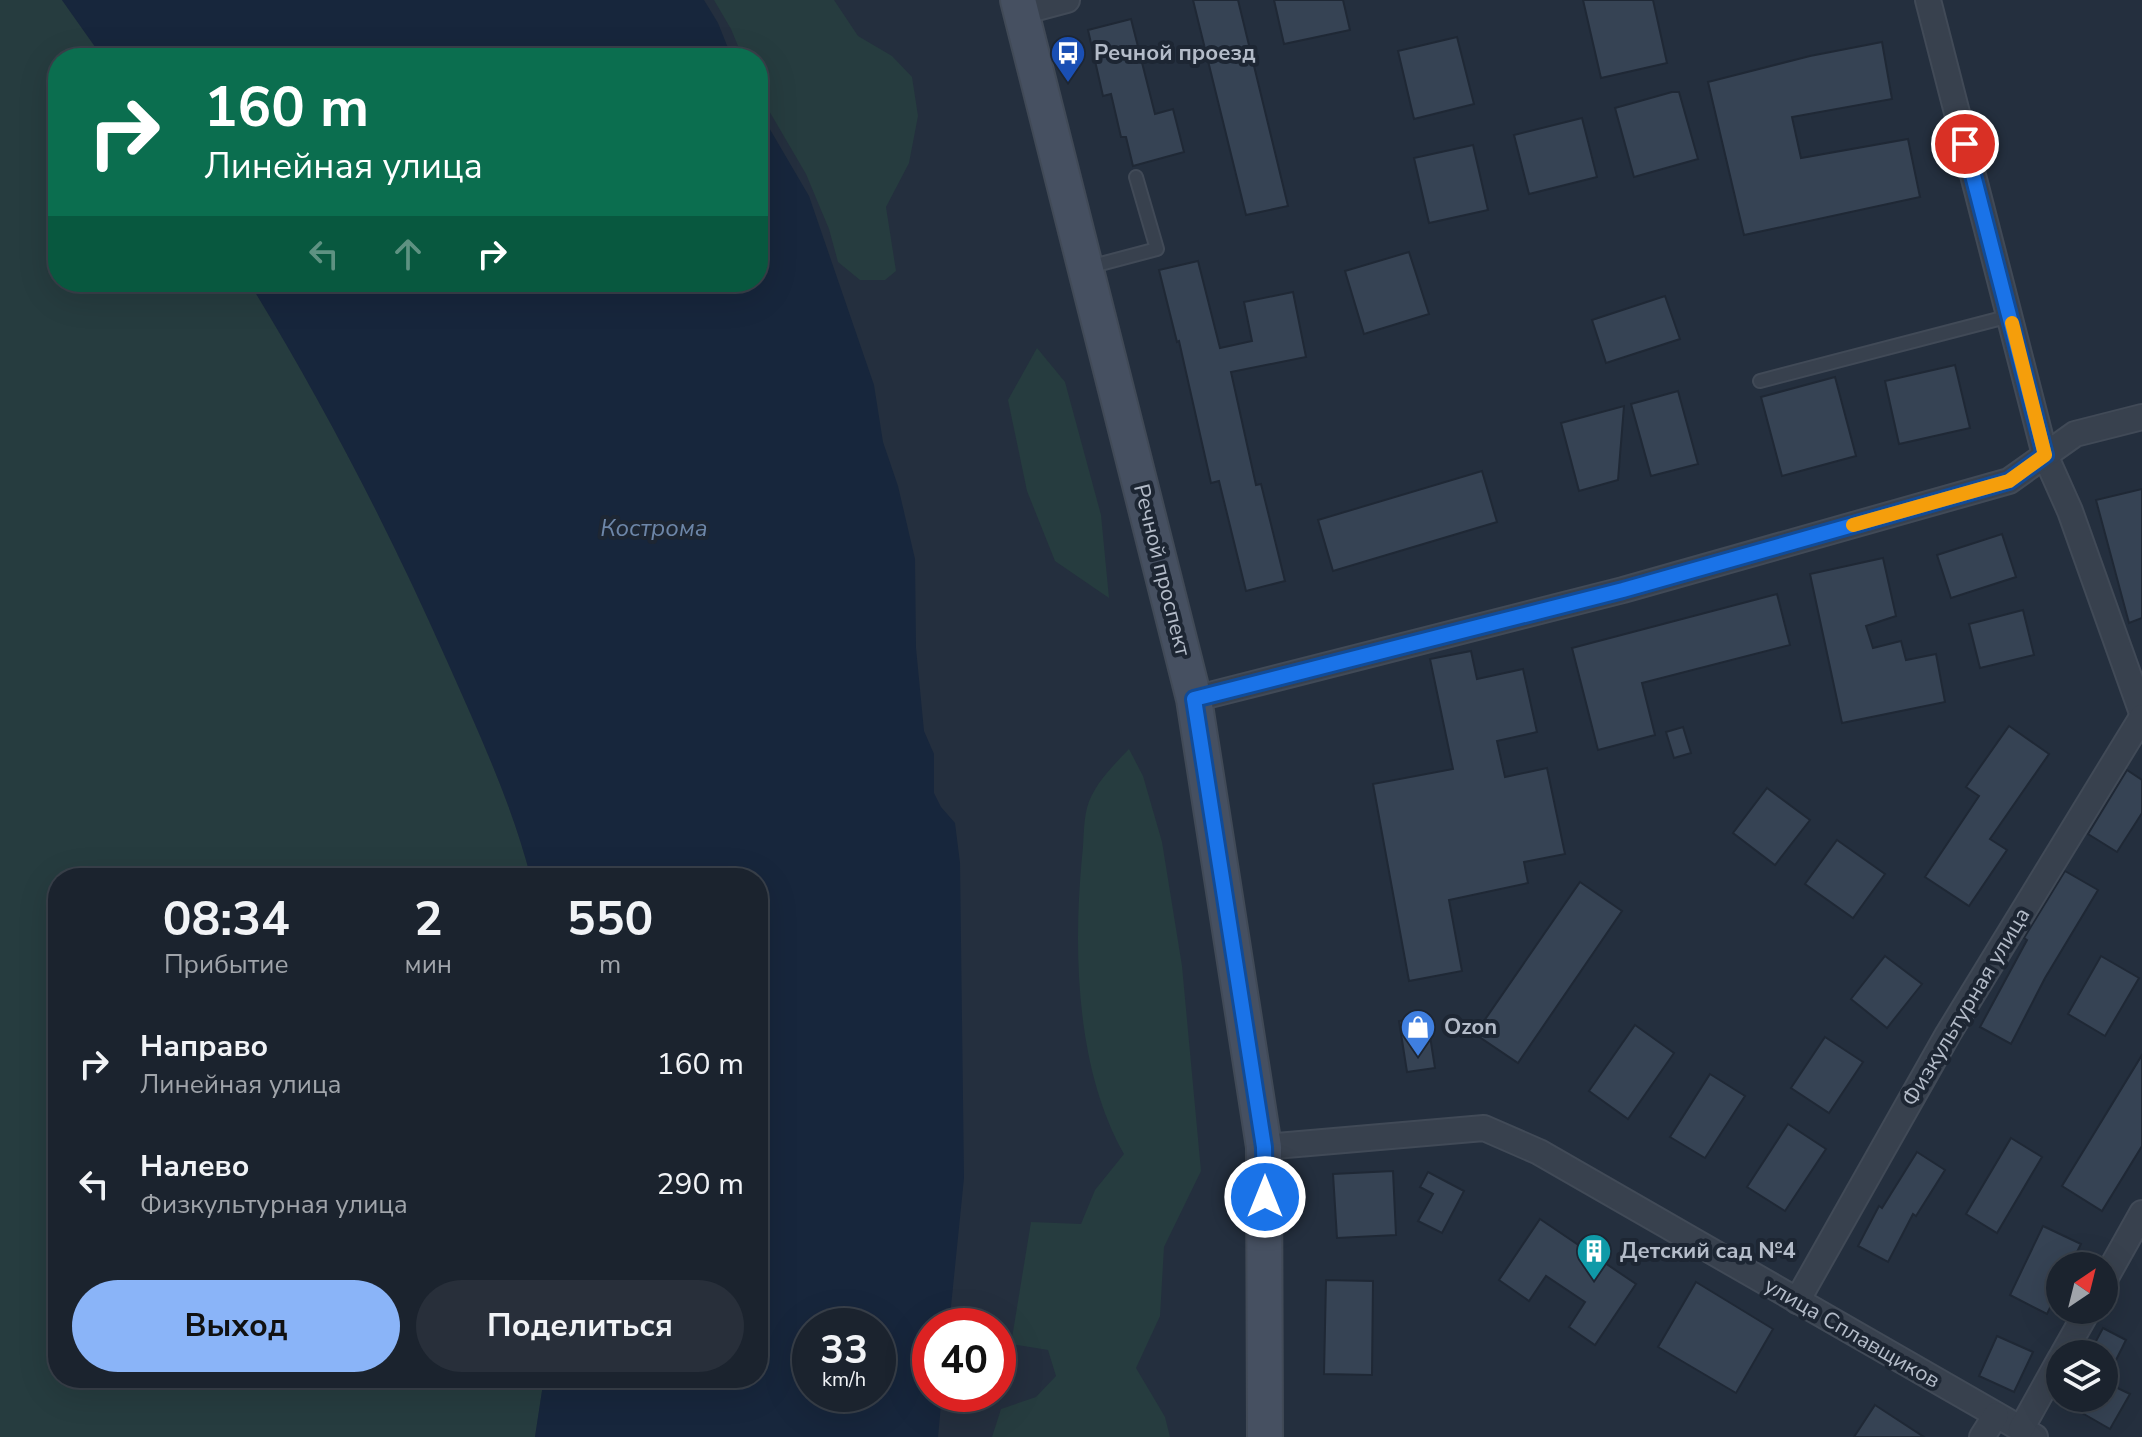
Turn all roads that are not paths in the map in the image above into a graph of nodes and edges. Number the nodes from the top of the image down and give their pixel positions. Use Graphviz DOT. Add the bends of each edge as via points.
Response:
graph roads {
  1 [pos="1067,0"];
  2 [pos="1928,0"];
  3 [pos="1020,6"];
  4 [pos="1136,177"];
  5 [pos="1086,268"];
  6 [pos="2010,316"];
  7 [pos="1760,381"];
  8 [pos="2142,417"];
  9 [pos="2045,455"];
  10 [pos="1194,699"];
  11 [pos="2142,715"];
  12 [pos="1264,1147"];
  13 [pos="2142,1213"];
  14 [pos="2118,1256"];
  15 [pos="1797,1301"];
  16 [pos="2046,1391"];
  17 [pos="1996,1415"];
  18 [pos="2028,1433"];
  19 [pos="1265,1437"];
  20 [pos="1982,1437"];
  1 -- 3 [label="street"];
  2 -- 6 [label="street, Физкультурная улица"];
  3 -- 5 [label="street, Речной проспект"];
  4 -- 5 [label="lane" via="1157,249"];
  5 -- 10 [label="street, Речной проспект"];
  6 -- 7 [label="lane"];
  6 -- 9 [label="street, Физкультурная улица"];
  8 -- 9 [label="street" via="2075,434"];
  9 -- 10 [label="street" via="2009,481 1623,590"];
  9 -- 11 [label="street, Физкультурная улица"];
  10 -- 12 [label="street, Речной проспект"];
  11 -- 15 [label="street, Физкультурная улица" via="1948,1034"];
  12 -- 15 [label="street, улица Сплавщиков" via="1484,1128 1539,1152"];
  12 -- 19 [label="street, Речной проспект"];
  13 -- 14 [label="street"];
  15 -- 17 [label="street, улица Сплавщиков"];
  16 -- 18 [label="street"];
  17 -- 18 [label="street, улица Сплавщиков"];
  17 -- 20 [label="street"];
}
